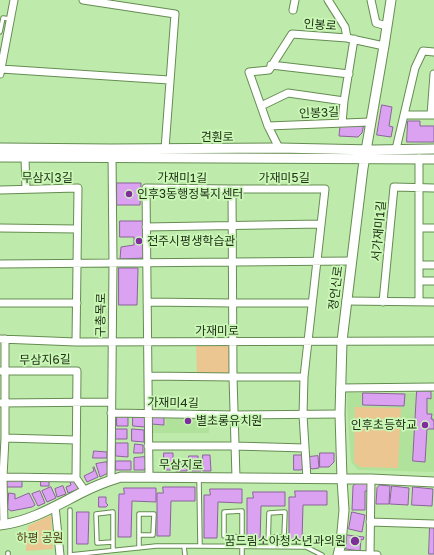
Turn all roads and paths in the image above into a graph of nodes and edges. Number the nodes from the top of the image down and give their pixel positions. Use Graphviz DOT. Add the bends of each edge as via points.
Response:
graph roads {
  1 [pos="14,0"];
  2 [pos="83,0"];
  3 [pos="295,0"];
  4 [pos="328,0"];
  5 [pos="371,0"];
  6 [pos="391,0"];
  7 [pos="293,10"];
  8 [pos="11,20"];
  9 [pos="387,26"];
  10 [pos="0,32"];
  11 [pos="351,39"];
  12 [pos="384,46"];
  13 [pos="434,52"];
  14 [pos="271,65"];
  15 [pos="0,72"];
  16 [pos="349,74"];
  17 [pos="434,74"];
  18 [pos="169,80"];
  19 [pos="344,101"];
  20 [pos="261,106"];
  21 [pos="404,115"];
  22 [pos="432,115"];
  23 [pos="370,122"];
  24 [pos="342,123"];
  25 [pos="268,126"];
  26 [pos="0,148"];
  27 [pos="280,148"];
  28 [pos="165,149"];
  29 [pos="396,149"];
  30 [pos="434,149"];
  31 [pos="112,153"];
  32 [pos="365,154"];
  33 [pos="0,157"];
  34 [pos="25,158"];
  35 [pos="419,158"];
  36 [pos="434,159"];
  37 [pos="418,188"];
  38 [pos="434,188"];
  39 [pos="26,189"];
  40 [pos="232,189"];
  41 [pos="0,190"];
  42 [pos="320,224"];
  43 [pos="233,226"];
  44 [pos="146,227"];
  45 [pos="0,228"];
  46 [pos="419,228"];
  47 [pos="434,228"];
  48 [pos="77,229"];
  49 [pos="352,261"];
  50 [pos="233,262"];
  51 [pos="316,262"];
  52 [pos="147,263"];
  53 [pos="0,264"];
  54 [pos="77,264"];
  55 [pos="113,264"];
  56 [pos="418,265"];
  57 [pos="434,265"];
  58 [pos="419,281"];
  59 [pos="434,281"];
  60 [pos="346,301"];
  61 [pos="147,302"];
  62 [pos="312,302"];
  63 [pos="383,302"];
  64 [pos="419,302"];
  65 [pos="434,302"];
  66 [pos="0,303"];
  67 [pos="77,303"];
  68 [pos="234,304"];
  69 [pos="3,339"];
  70 [pos="308,341"];
  71 [pos="342,341"];
  72 [pos="434,341"];
  73 [pos="76,342"];
  74 [pos="112,342"];
  75 [pos="148,342"];
  76 [pos="234,342"];
  77 [pos="2,371"];
  78 [pos="148,376"];
  79 [pos="233,377"];
  80 [pos="304,377"];
  81 [pos="434,387"];
  82 [pos="340,388"];
  83 [pos="112,402"];
  84 [pos="3,403"];
  85 [pos="77,403"];
  86 [pos="111,413"];
  87 [pos="148,414"];
  88 [pos="340,414"];
  89 [pos="303,415"];
  90 [pos="235,416"];
  91 [pos="2,430"];
  92 [pos="5,438"];
  93 [pos="76,440"];
  94 [pos="148,446"];
  95 [pos="235,446"];
  96 [pos="305,448"];
  97 [pos="3,477"];
  98 [pos="149,477"];
  99 [pos="76,478"];
  100 [pos="198,478"];
  101 [pos="236,478"];
  102 [pos="307,479"];
  103 [pos="342,479"];
  104 [pos="371,479"];
  105 [pos="111,480"];
  106 [pos="434,482"];
  107 [pos="85,491"];
  108 [pos="55,506"];
  109 [pos="70,510"];
  110 [pos="370,522"];
  111 [pos="434,524"];
  112 [pos="2,525"];
  113 [pos="139,536"];
  114 [pos="242,537"];
  115 [pos="268,537"];
  116 [pos="113,542"];
  117 [pos="184,546"];
  118 [pos="200,546"];
  119 [pos="242,546"];
  120 [pos="268,546"];
  121 [pos="139,548"];
  122 [pos="113,550"];
  123 [pos="338,554"];
  124 [pos="60,555"];
  125 [pos="185,555"];
  126 [pos="242,555"];
  127 [pos="322,555"];
  128 [pos="370,555"];
  129 [pos="377,555"];
  1 -- 8 [label="street"];
  2 -- 18 [label="street" via="175,14"];
  3 -- 7 [label="street"];
  4 -- 11 [label="street, 인봉로"];
  5 -- 9 [label="street" via="376,23"];
  6 -- 9 [label="street, 정언신로"];
  8 -- 10 [label="lane" via="3,18"];
  8 -- 15 [label="street"];
  9 -- 12 [label="street, 정언신로"];
  11 -- 12 [label="street, 인봉로"];
  11 -- 14 [label="street, 인봉로" via="292,34"];
  11 -- 16 [label="street"];
  12 -- 23 [label="street, 정언신로"];
  13 -- 21 [label="street" via="423,51 415,68"];
  14 -- 16 [label="street"];
  14 -- 20 [label="street" via="269,70 249,72"];
  15 -- 18 [label="street"];
  16 -- 19 [label="street"];
  17 -- 22 [label="street"];
  18 -- 28 [label="street"];
  19 -- 20 [label="street, 인봉3길" via="288,93"];
  19 -- 24 [label="street"];
  20 -- 25 [label="street"];
  21 -- 22 [label="street"];
  21 -- 29 [label="street"];
  23 -- 24 [label="street, 인봉3길"];
  23 -- 32 [label="street, 정언신로"];
  24 -- 25 [label="street, 인봉3길"];
  25 -- 27 [label="street"];
  26 -- 31 [label="street, 견훤로"];
  27 -- 28 [label="street, 견훤로"];
  27 -- 32 [label="street, 견훤로"];
  28 -- 31 [label="street, 견훤로"];
  29 -- 30 [label="street, 견훤로"];
  29 -- 32 [label="street, 견훤로"];
  31 -- 32 [label="street, 견훤로"];
  31 -- 34 [label="street, 견훤로"];
  31 -- 55 [label="street, 구총목로"];
  32 -- 35 [label="street, 견훤로"];
  32 -- 49 [label="street, 정언신로"];
  33 -- 34 [label="street, 견훤로"];
  34 -- 39 [label="street"];
  35 -- 36 [label="street, 견훤로"];
  35 -- 37 [label="street"];
  37 -- 38 [label="street, 서가재미1길"];
  37 -- 46 [label="street"];
  37 -- 63 [label="street, 서가재미1길" via="394,187"];
  39 -- 41 [label="street, 무삼지3길"];
  39 -- 48 [label="street, 무삼지3길" via="78,188"];
  40 -- 42 [label="street, 가재미5길" via="325,189"];
  40 -- 43 [label="street"];
  40 -- 44 [label="street, 가재미1길" via="146,188"];
  42 -- 43 [label="street"];
  42 -- 51 [label="street, 가재미5길"];
  43 -- 44 [label="street"];
  43 -- 50 [label="street"];
  44 -- 52 [label="street, 가재미1길"];
  45 -- 48 [label="street"];
  46 -- 47 [label="street"];
  46 -- 56 [label="street"];
  48 -- 54 [label="street, 무삼지3길"];
  49 -- 51 [label="street"];
  49 -- 60 [label="street, 정언신로"];
  50 -- 51 [label="street"];
  50 -- 52 [label="street"];
  50 -- 68 [label="street"];
  51 -- 62 [label="street, 가재미5길"];
  52 -- 55 [label="street"];
  52 -- 61 [label="street, 가재미1길"];
  53 -- 54 [label="street"];
  54 -- 55 [label="street"];
  54 -- 67 [label="street, 무삼지3길"];
  55 -- 74 [label="street, 구총목로"];
  56 -- 57 [label="street"];
  56 -- 58 [label="street"];
  58 -- 59 [label="street"];
  58 -- 64 [label="street"];
  60 -- 63 [label="street"];
  60 -- 71 [label="street, 정언신로"];
  61 -- 68 [label="street"];
  61 -- 75 [label="street, 가재미1길"];
  62 -- 68 [label="street"];
  62 -- 70 [label="street, 가재미5길"];
  63 -- 64 [label="street"];
  64 -- 65 [label="street"];
  66 -- 67 [label="street"];
  67 -- 73 [label="street, 무삼지3길"];
  68 -- 76 [label="street"];
  69 -- 73 [label="street, 가재미로"];
  69 -- 77 [label="street"];
  70 -- 71 [label="street, 가재미로"];
  70 -- 76 [label="street, 가재미로"];
  70 -- 80 [label="street, 가재미5길"];
  71 -- 72 [label="street, 가재미로"];
  71 -- 82 [label="street, 정언신로"];
  73 -- 74 [label="street, 가재미로"];
  74 -- 75 [label="street, 가재미로"];
  74 -- 83 [label="street, 구총목로"];
  75 -- 76 [label="street, 가재미로"];
  75 -- 78 [label="street, 가재미1길"];
  76 -- 79 [label="street"];
  77 -- 84 [label="street"];
  77 -- 85 [label="street, 무삼지6길" via="77,371"];
  78 -- 79 [label="street"];
  78 -- 87 [label="street, 가재미1길"];
  79 -- 80 [label="street"];
  79 -- 90 [label="street"];
  80 -- 89 [label="street, 가재미5길"];
  81 -- 82 [label="street"];
  82 -- 88 [label="street, 정언신로"];
  83 -- 85 [label="street"];
  83 -- 86 [label="street, 구총목로"];
  84 -- 85 [label="street"];
  84 -- 91 [label="street"];
  85 -- 93 [label="street, 무삼지6길"];
  86 -- 87 [label="street, 가재미4길"];
  86 -- 105 [label="street, 구총목로"];
  87 -- 90 [label="street, 가재미4길"];
  87 -- 94 [label="street, 가재미1길"];
  88 -- 89 [label="street, 가재미4길"];
  88 -- 103 [label="street, 정언신로"];
  89 -- 90 [label="street, 가재미4길"];
  89 -- 96 [label="street, 가재미5길"];
  90 -- 95 [label="street"];
  91 -- 92 [label="street"];
  92 -- 93 [label="street"];
  92 -- 97 [label="street"];
  93 -- 99 [label="street, 무삼지6길"];
  94 -- 95 [label="street"];
  94 -- 98 [label="street, 가재미1길"];
  95 -- 96 [label="street"];
  95 -- 101 [label="street"];
  96 -- 102 [label="street, 가재미5길"];
  97 -- 99 [label="street"];
  97 -- 112 [label="street"];
  98 -- 100 [label="street, 무삼지로"];
  98 -- 105 [label="street, 무삼지로" via="121,476"];
  99 -- 107 [label="street"];
  100 -- 101 [label="street, 무삼지로"];
  100 -- 118 [label="lane"];
  101 -- 102 [label="street, 무삼지로"];
  102 -- 103 [label="street, 무삼지로"];
  103 -- 104 [label="street, 무삼지로"];
  103 -- 123 [label="street, 정언신로" via="344,510"];
  104 -- 106 [label="street, 무삼지로"];
  104 -- 110 [label="street"];
  105 -- 107 [label="street, 무삼지로"];
  107 -- 108 [label="street, 무삼지로"];
  108 -- 112 [label="street, 무삼지로" via="25,520"];
  108 -- 124 [label="street"];
  109 -- 122 [label="lane" via="70,554"];
  110 -- 111 [label="street"];
  110 -- 128 [label="street"];
  113 -- 113 [label="lane" via="139,514 154,514 154,535"];
  113 -- 121 [label="lane"];
  114 -- 114 [label="lane" via="242,512 224,512 224,536"];
  114 -- 119 [label="lane"];
  115 -- 115 [label="lane" via="269,513 285,512 284,537"];
  115 -- 120 [label="lane"];
  116 -- 116 [label="lane" via="113,512 96,514 96,543"];
  116 -- 122 [label="lane"];
  117 -- 118 [label="lane"];
  117 -- 121 [label="lane"];
  117 -- 125 [label="lane"];
  118 -- 119 [label="lane"];
  119 -- 120 [label="lane"];
  119 -- 126 [label="lane"];
  120 -- 127 [label="lane" via="306,547"];
  121 -- 122 [label="lane"];
  123 -- 128 [label="street"];
  128 -- 129 [label="street"];
}
